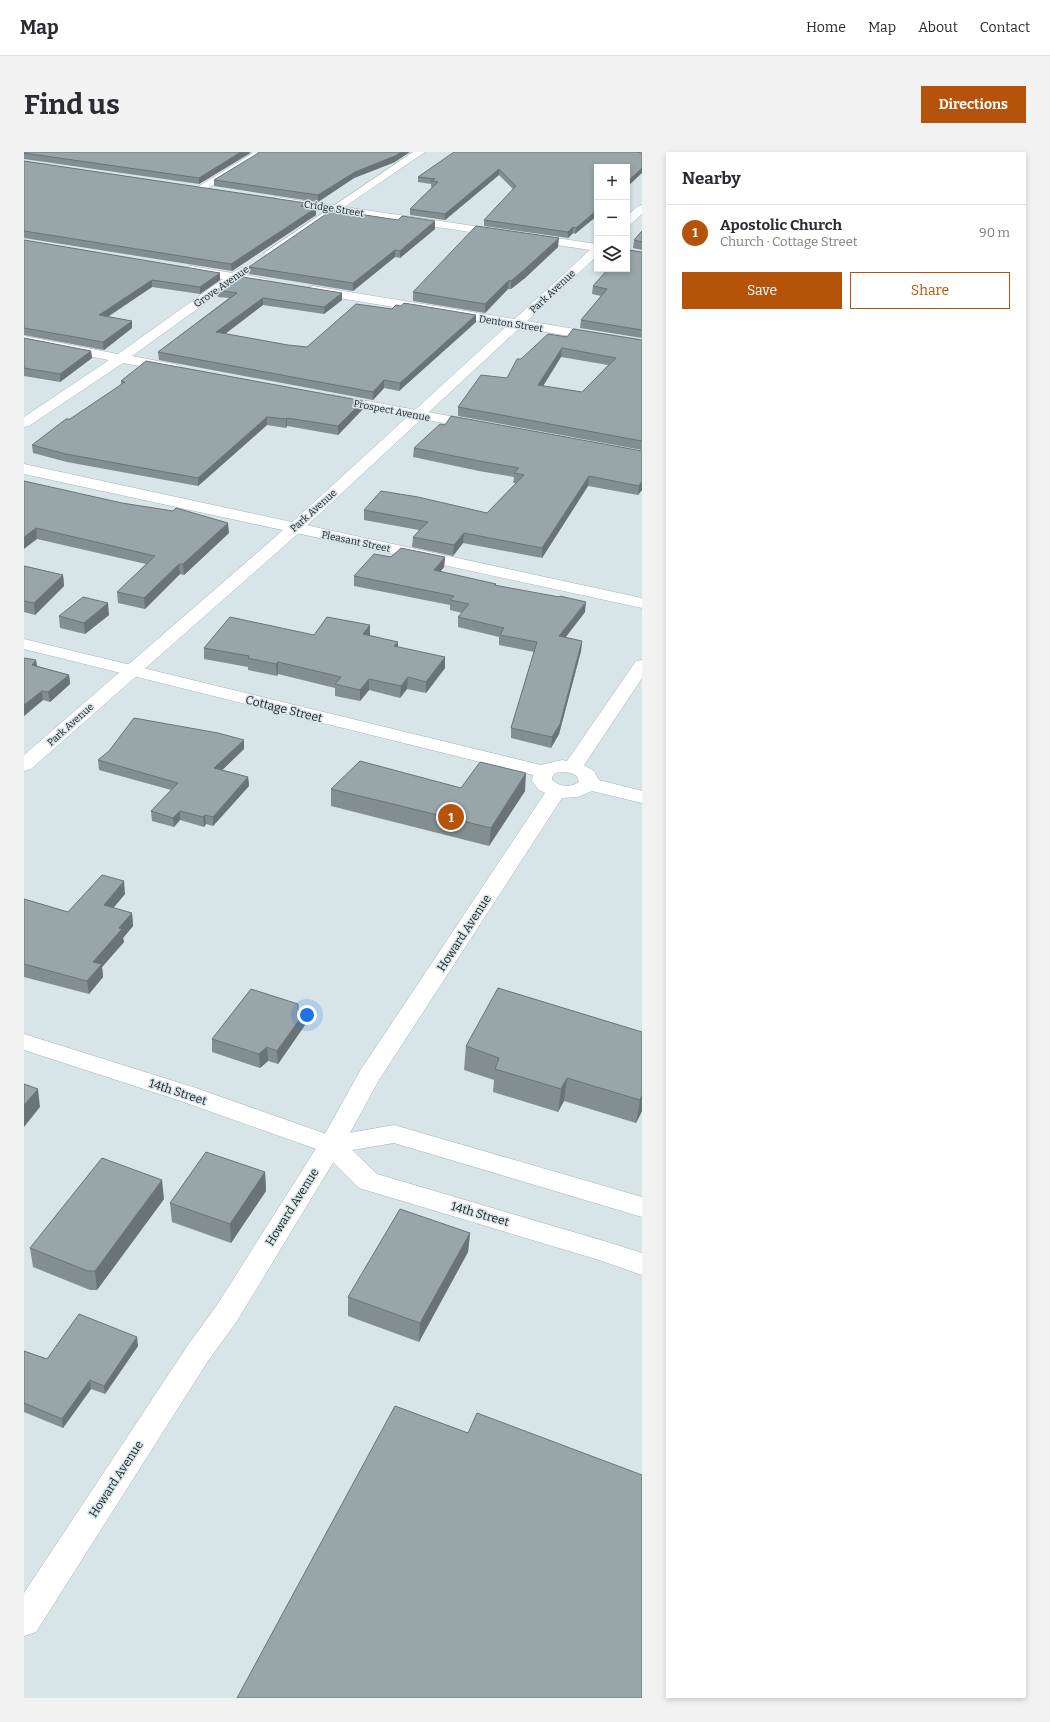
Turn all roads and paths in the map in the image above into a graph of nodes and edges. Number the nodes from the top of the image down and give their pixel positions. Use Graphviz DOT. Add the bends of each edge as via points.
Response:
graph roads {
  1 [pos="257,152"];
  2 [pos="420,152"];
  3 [pos="217,191"];
  4 [pos="264,198"];
  5 [pos="334,208"];
  6 [pos="642,208"];
  7 [pos="630,219"];
  8 [pos="594,249"];
  9 [pos="594,252"];
  10 [pos="179,268"];
  11 [pos="234,277"];
  12 [pos="272,283"];
  13 [pos="303,288"];
  14 [pos="517,324"];
  15 [pos="24,340"];
  16 [pos="642,344"];
  17 [pos="121,358"];
  18 [pos="184,370"];
  19 [pos="321,396"];
  20 [pos="419,415"];
  21 [pos="24,423"];
  22 [pos="488,428"];
  23 [pos="24,469"];
  24 [pos="294,528"];
  25 [pos="642,603"];
  26 [pos="24,644"];
  27 [pos="642,665"];
  28 [pos="130,671"];
  29 [pos="24,765"];
  30 [pos="574,767"];
  31 [pos="550,782"];
  32 [pos="589,784"];
  33 [pos="642,797"];
  34 [pos="24,1042"];
  35 [pos="331,1144"];
  36 [pos="642,1207"];
  37 [pos="642,1264"];
  38 [pos="25,1619"];
  1 -- 3 [label="street" via="261,153 197,188"];
  2 -- 5 [label="street, Grove Avenue"];
  4 -- 5 [label="street, Cridge Street"];
  5 -- 8 [label="street, Cridge Street"];
  5 -- 11 [label="street, Grove Avenue"];
  6 -- 7 [label="street"];
  9 -- 14 [label="street, Park Avenue"];
  10 -- 11 [label="street"];
  11 -- 12 [label="street"];
  11 -- 17 [label="street, Grove Avenue"];
  13 -- 14 [label="street, Denton Street"];
  14 -- 16 [label="street, Denton Street"];
  14 -- 20 [label="street, Park Avenue"];
  15 -- 17 [label="street"];
  17 -- 18 [label="street"];
  17 -- 21 [label="street, Grove Avenue"];
  19 -- 20 [label="street, Prospect Avenue"];
  20 -- 22 [label="street, Prospect Avenue"];
  20 -- 24 [label="street, Park Avenue"];
  23 -- 24 [label="street, Pleasant Street"];
  24 -- 25 [label="street, Pleasant Street"];
  24 -- 28 [label="street, Park Avenue"];
  26 -- 28 [label="street, Cottage Street"];
  27 -- 30 [label="street"];
  28 -- 29 [label="street, Park Avenue"];
  28 -- 31 [label="street, Cottage Street"];
  30 -- 31 [label="street" via="554,767"];
  30 -- 32 [label="street" via="588,775"];
  31 -- 32 [label="street, Cottage Street" via="572,792 579,791"];
  31 -- 35 [label="street, Howard Avenue"];
  32 -- 33 [label="street"];
  34 -- 35 [label="street, 14th Street" via="187,1094"];
  35 -- 36 [label="street, 14th Street" via="394,1134"];
  35 -- 37 [label="street, 14th Street" via="368,1181"];
  35 -- 38 [label="street, Howard Avenue" via="227,1313 198,1353"];
}
